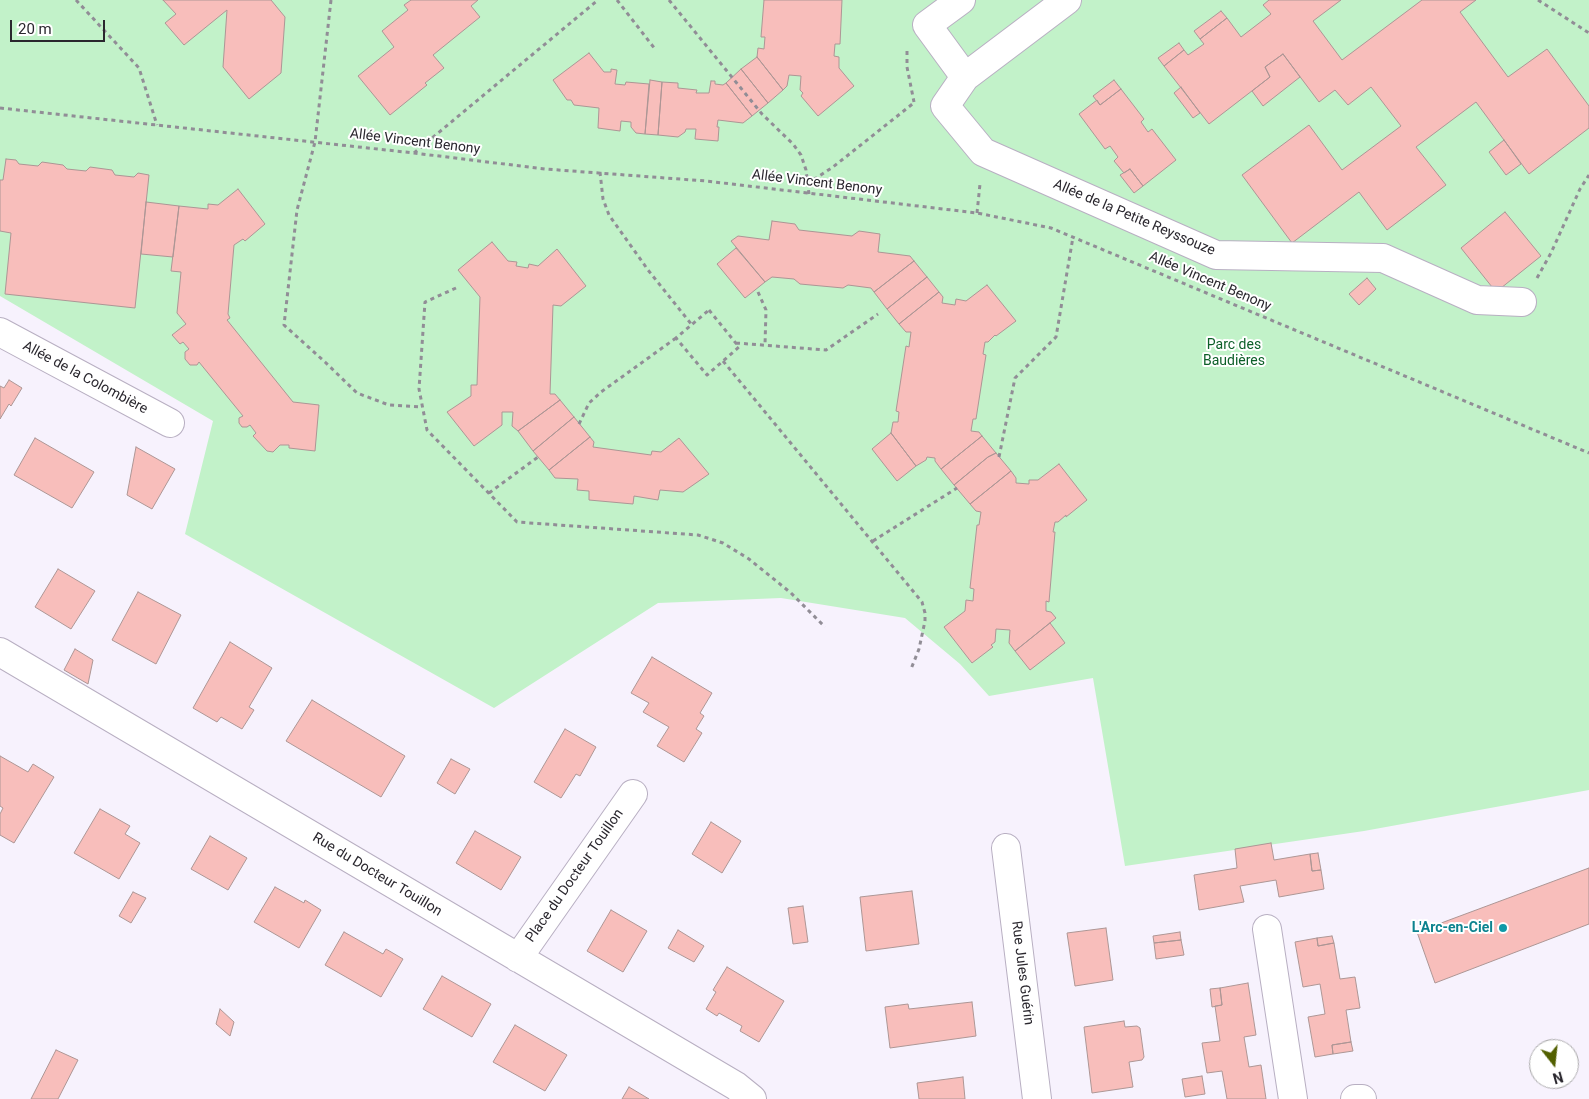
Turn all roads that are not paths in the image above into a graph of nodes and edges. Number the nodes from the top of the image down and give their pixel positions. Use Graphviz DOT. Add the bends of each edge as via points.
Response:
graph roads {
  1 [pos="961,0"];
  2 [pos="1067,0"];
  3 [pos="965,78"];
  4 [pos="1522,302"];
  5 [pos="0,332"];
  6 [pos="170,423"];
  7 [pos="0,652"];
  8 [pos="633,794"];
  9 [pos="1006,848"];
  10 [pos="1267,929"];
  11 [pos="518,958"];
  12 [pos="752,1099"];
  13 [pos="1038,1099"];
  14 [pos="1293,1099"];
  15 [pos="1355,1099"];
  16 [pos="1362,1099"];
  1 -- 3 [label="street" via="927,25"];
  2 -- 3 [label="street"];
  3 -- 4 [label="street, Allée de la Petite Reyssouze" via="945,106 983,152 1216,255 1382,258 1477,300"];
  5 -- 6 [label="street, Allée de la Colombière"];
  7 -- 11 [label="street, Rue du Docteur Touillon"];
  8 -- 11 [label="street, Place du Docteur Touillon"];
  9 -- 13 [label="street, Rue Jules Guérin"];
  10 -- 14 [label="street"];
  11 -- 12 [label="street, Rue du Docteur Touillon" via="736,1086"];
  15 -- 16 [label="street"];
}
